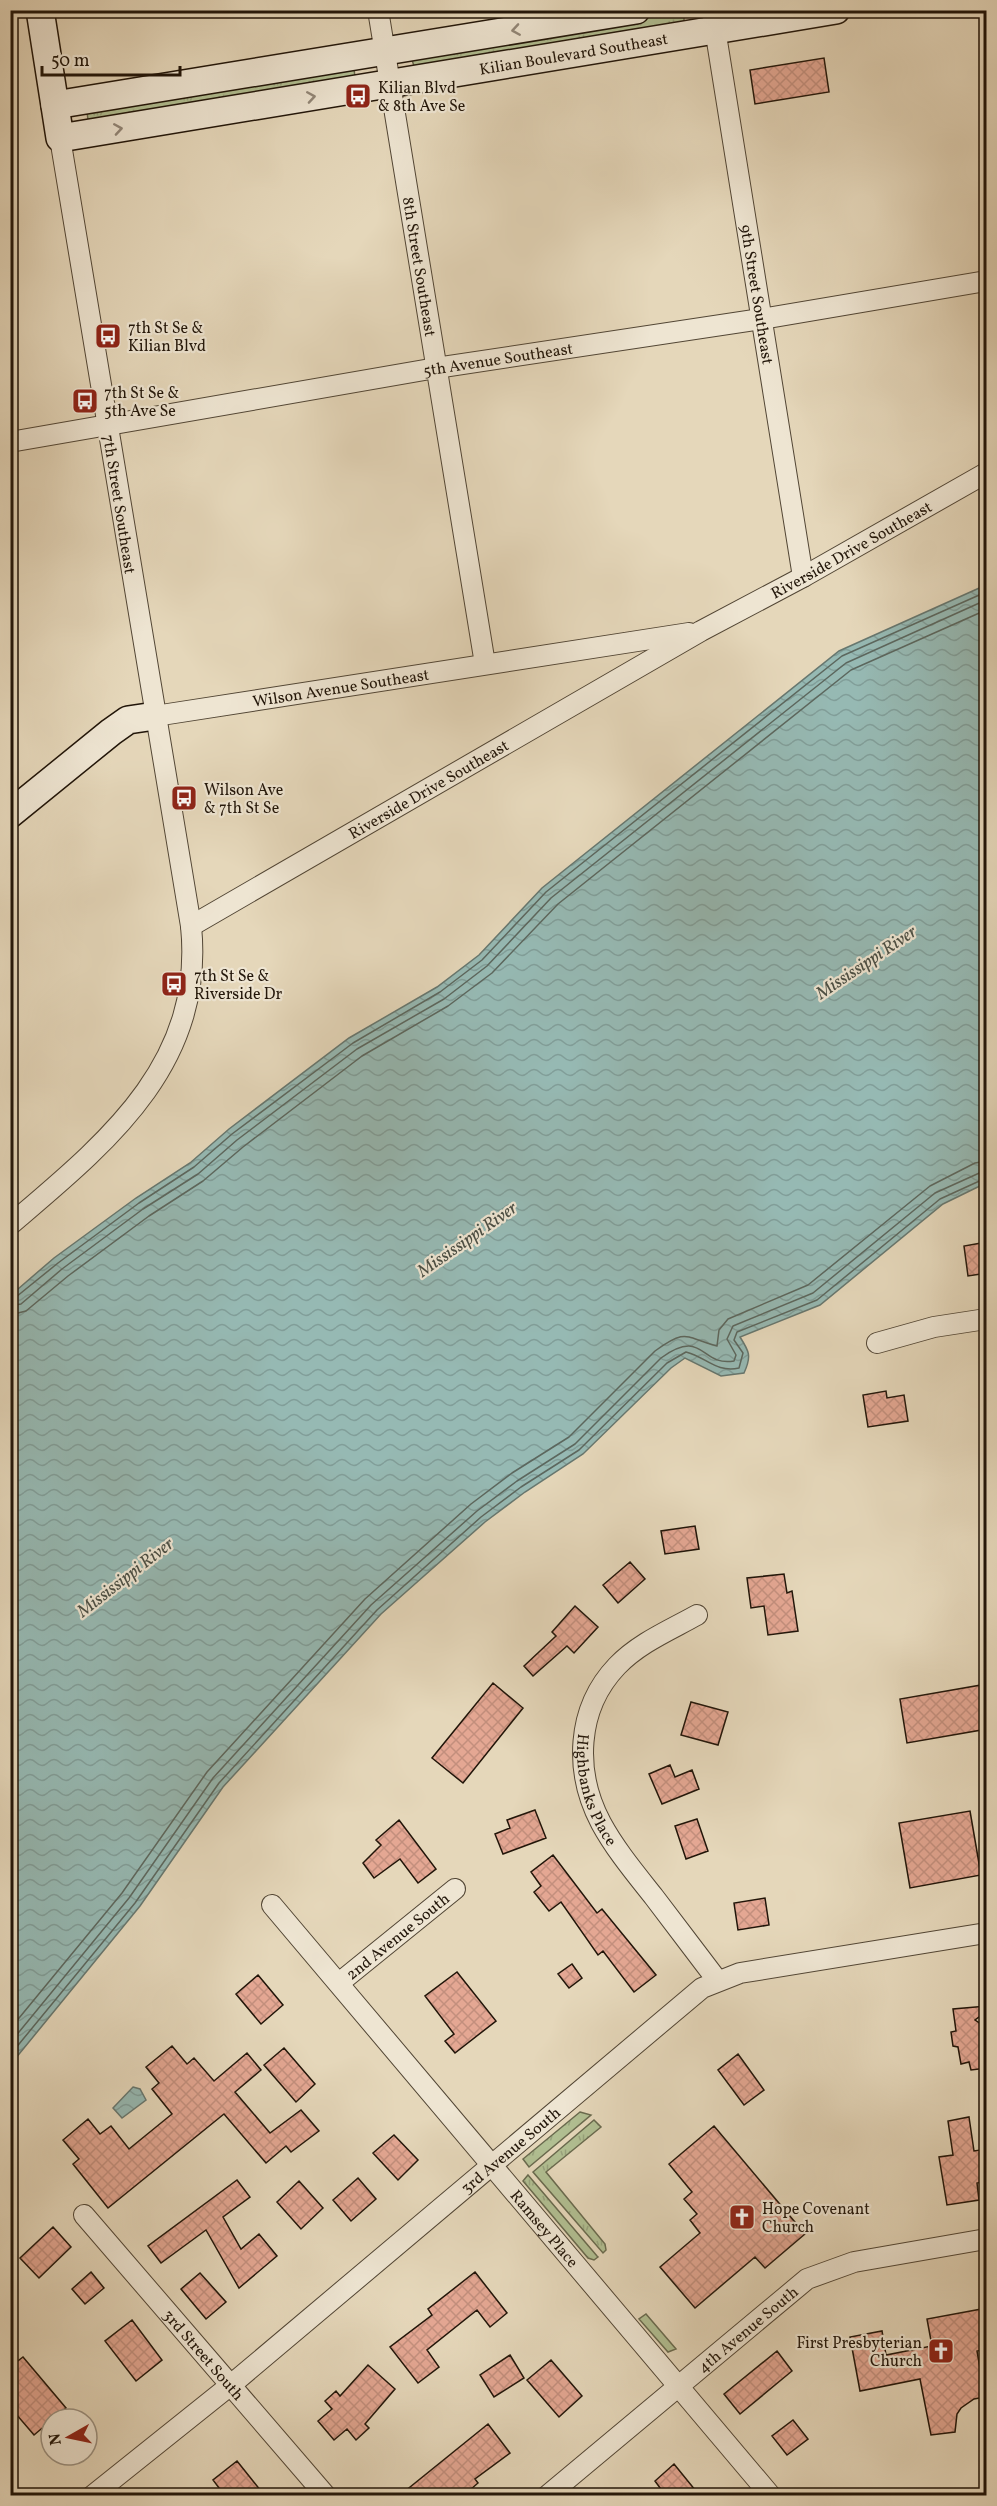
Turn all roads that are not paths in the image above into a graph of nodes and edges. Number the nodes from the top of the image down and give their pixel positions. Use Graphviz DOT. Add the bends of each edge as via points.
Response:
graph roads {
  1 [pos="40,10"];
  2 [pos="378,10"];
  3 [pos="636,10"];
  4 [pos="836,10"];
  5 [pos="713,21"];
  6 [pos="384,52"];
  7 [pos="390,84"];
  8 [pos="55,105"];
  9 [pos="60,138"];
  10 [pos="987,281"];
  11 [pos="761,319"];
  12 [pos="436,368"];
  13 [pos="107,425"];
  14 [pos="10,442"];
  15 [pos="987,473"];
  16 [pos="803,577"];
  17 [pos="701,631"];
  18 [pos="485,664"];
  19 [pos="155,716"];
  20 [pos="10,814"];
  21 [pos="191,926"];
  22 [pos="10,1225"];
  23 [pos="987,1320"];
  24 [pos="877,1343"];
  25 [pos="697,1615"];
  26 [pos="455,1889"];
  27 [pos="272,1905"];
  28 [pos="987,1933"];
  29 [pos="717,1980"];
  30 [pos="339,1983"];
  31 [pos="490,2165"];
  32 [pos="84,2215"];
  33 [pos="987,2239"];
  34 [pos="232,2384"];
  35 [pos="677,2387"];
  36 [pos="92,2496"];
  37 [pos="326,2496"];
  38 [pos="547,2496"];
  39 [pos="771,2496"];
  1 -- 8 [label="street, 7th Street Southeast"];
  2 -- 6 [label="street, 8th Street Southeast"];
  3 -- 6 [label="street, Kilian Boulevard Southeast, one-way"];
  4 -- 5 [label="street, Kilian Boulevard Southeast"];
  5 -- 7 [label="street, Kilian Boulevard Southeast"];
  5 -- 11 [label="street, 9th Street Southeast"];
  6 -- 7 [label="street, 8th Street Southeast"];
  6 -- 8 [label="street, Kilian Boulevard Southeast"];
  9 -- 7 [label="street, Kilian Boulevard Southeast, one-way"];
  7 -- 12 [label="street, 8th Street Southeast"];
  8 -- 9 [label="street, 7th Street Southeast"];
  9 -- 13 [label="street, 7th Street Southeast"];
  10 -- 11 [label="street, 5th Avenue Southeast"];
  11 -- 12 [label="street, 5th Avenue Southeast"];
  11 -- 16 [label="street, 9th Street Southeast"];
  12 -- 13 [label="street, 5th Avenue Southeast"];
  12 -- 18 [label="street, 8th Street Southeast"];
  13 -- 14 [label="street, 5th Avenue Southeast"];
  13 -- 19 [label="street, 7th Street Southeast"];
  15 -- 16 [label="street, Riverside Drive Southeast"];
  16 -- 17 [label="street, Riverside Drive Southeast"];
  17 -- 18 [label="street, Wilson Avenue Southeast"];
  17 -- 21 [label="street, Riverside Drive Southeast"];
  18 -- 19 [label="street, Wilson Avenue Southeast"];
  19 -- 20 [label="street, Wilson Avenue Southeast" via="128,720"];
  19 -- 21 [label="street, 7th Street Southeast"];
  21 -- 22 [label="street" via="193,979 177,1036 158,1074 142,1100 98,1150"];
  23 -- 24 [label="street" via="934,1326"];
  25 -- 29 [label="street, Highbanks Place" via="646,1643 608,1677 589,1707 583,1768 592,1804 611,1839"];
  26 -- 30 [label="street, 2nd Avenue South"];
  27 -- 30 [label="street, Ramsey Place"];
  28 -- 29 [label="street, 3rd Avenue South"];
  29 -- 31 [label="street, 3rd Avenue South"];
  30 -- 31 [label="street, Ramsey Place"];
  31 -- 34 [label="street, 3rd Avenue South"];
  31 -- 35 [label="street, Ramsey Place"];
  32 -- 34 [label="street, 3rd Street South"];
  33 -- 35 [label="street, 4th Avenue South" via="865,2260 816,2274 797,2285"];
  34 -- 36 [label="street, 3rd Avenue South"];
  34 -- 37 [label="street, 3rd Street South"];
  35 -- 38 [label="street, 4th Avenue South"];
  35 -- 39 [label="street, Ramsey Place"];
}
